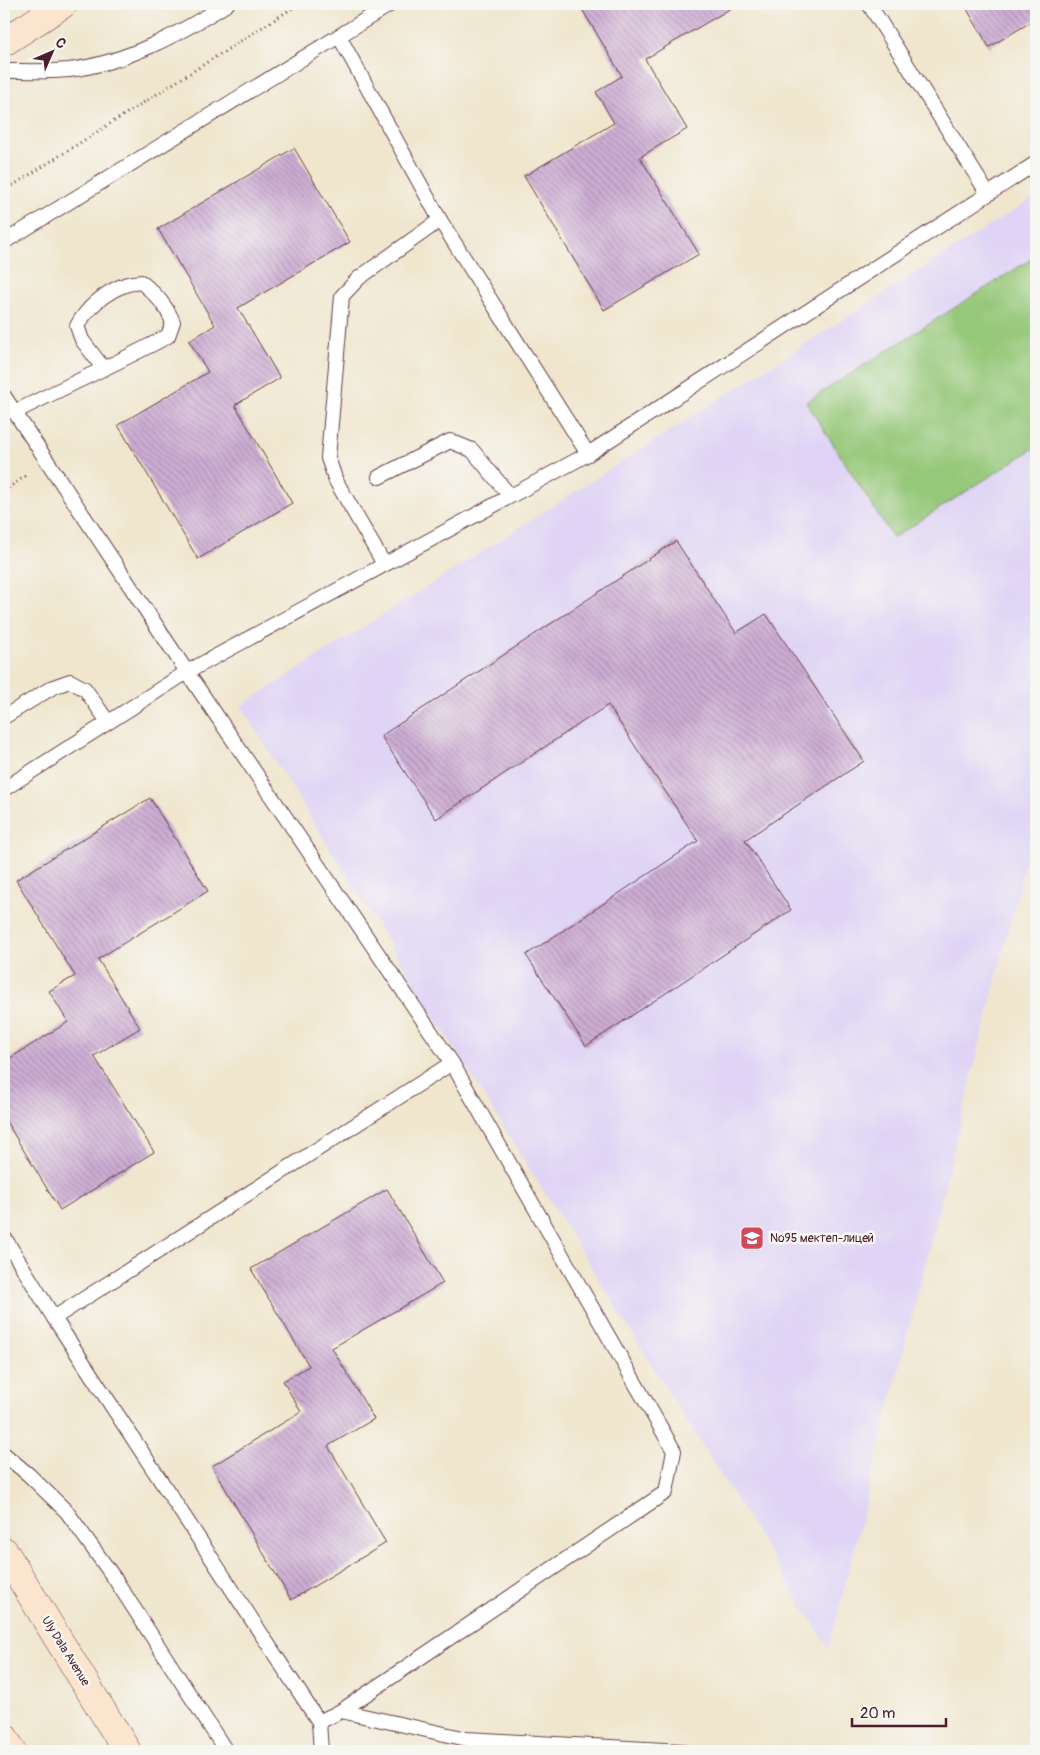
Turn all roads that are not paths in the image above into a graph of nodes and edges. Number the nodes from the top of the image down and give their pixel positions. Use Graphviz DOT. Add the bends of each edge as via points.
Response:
graph roads {
  1 [pos="63,4"];
  2 [pos="227,4"];
  3 [pos="391,4"];
  4 [pos="869,4"];
  5 [pos="14,35"];
  6 [pos="339,36"];
  7 [pos="4,52"];
  8 [pos="4,71"];
  9 [pos="1036,163"];
  10 [pos="988,194"];
  11 [pos="440,220"];
  12 [pos="4,242"];
  13 [pos="104,369"];
  14 [pos="4,396"];
  15 [pos="15,412"];
  16 [pos="588,454"];
  17 [pos="380,477"];
  18 [pos="510,496"];
  19 [pos="384,564"];
  20 [pos="187,672"];
  21 [pos="4,717"];
  22 [pos="108,722"];
  23 [pos="4,790"];
  24 [pos="452,1062"];
  25 [pos="4,1237"];
  26 [pos="54,1318"];
  27 [pos="4,1454"];
  28 [pos="4,1551"];
  29 [pos="341,1711"];
  30 [pos="319,1722"];
  31 [pos="4,1737"];
  32 [pos="12,1751"];
  33 [pos="127,1751"];
  34 [pos="226,1751"];
  35 [pos="321,1751"];
  36 [pos="682,1751"];
  1 -- 5 [label="main road"];
  2 -- 8 [label="lane" via="161,41 112,61 70,70"];
  3 -- 6 [label="lane"];
  4 -- 10 [label="lane"];
  5 -- 7 [label="lane"];
  6 -- 11 [label="lane"];
  6 -- 12 [label="lane"];
  9 -- 10 [label="lane"];
  10 -- 16 [label="lane"];
  11 -- 16 [label="lane"];
  11 -- 19 [label="lane" via="359,278 342,296 328,458 336,481"];
  13 -- 13 [label="lane" via="82,340 77,326 82,315 97,300 124,284 141,282 169,311 173,322 168,336"];
  13 -- 15 [label="lane"];
  14 -- 15 [label="lane"];
  15 -- 20 [label="lane"];
  16 -- 18 [label="lane"];
  17 -- 18 [label="lane" via="450,440 472,450"];
  18 -- 19 [label="lane"];
  19 -- 20 [label="lane"];
  20 -- 22 [label="lane"];
  20 -- 24 [label="lane"];
  21 -- 22 [label="lane" via="53,687 70,681 84,689"];
  22 -- 23 [label="lane"];
  24 -- 26 [label="lane"];
  24 -- 29 [label="lane" via="674,1451 666,1492"];
  25 -- 26 [label="lane"];
  26 -- 30 [label="lane"];
  27 -- 34 [label="lane" via="67,1512 115,1579"];
  28 -- 33 [label="main road, Uly Dala Avenue"];
  29 -- 30 [label="lane"];
  29 -- 36 [label="lane" via="467,1739"];
  30 -- 35 [label="lane"];
  31 -- 32 [label="main road"];
}
